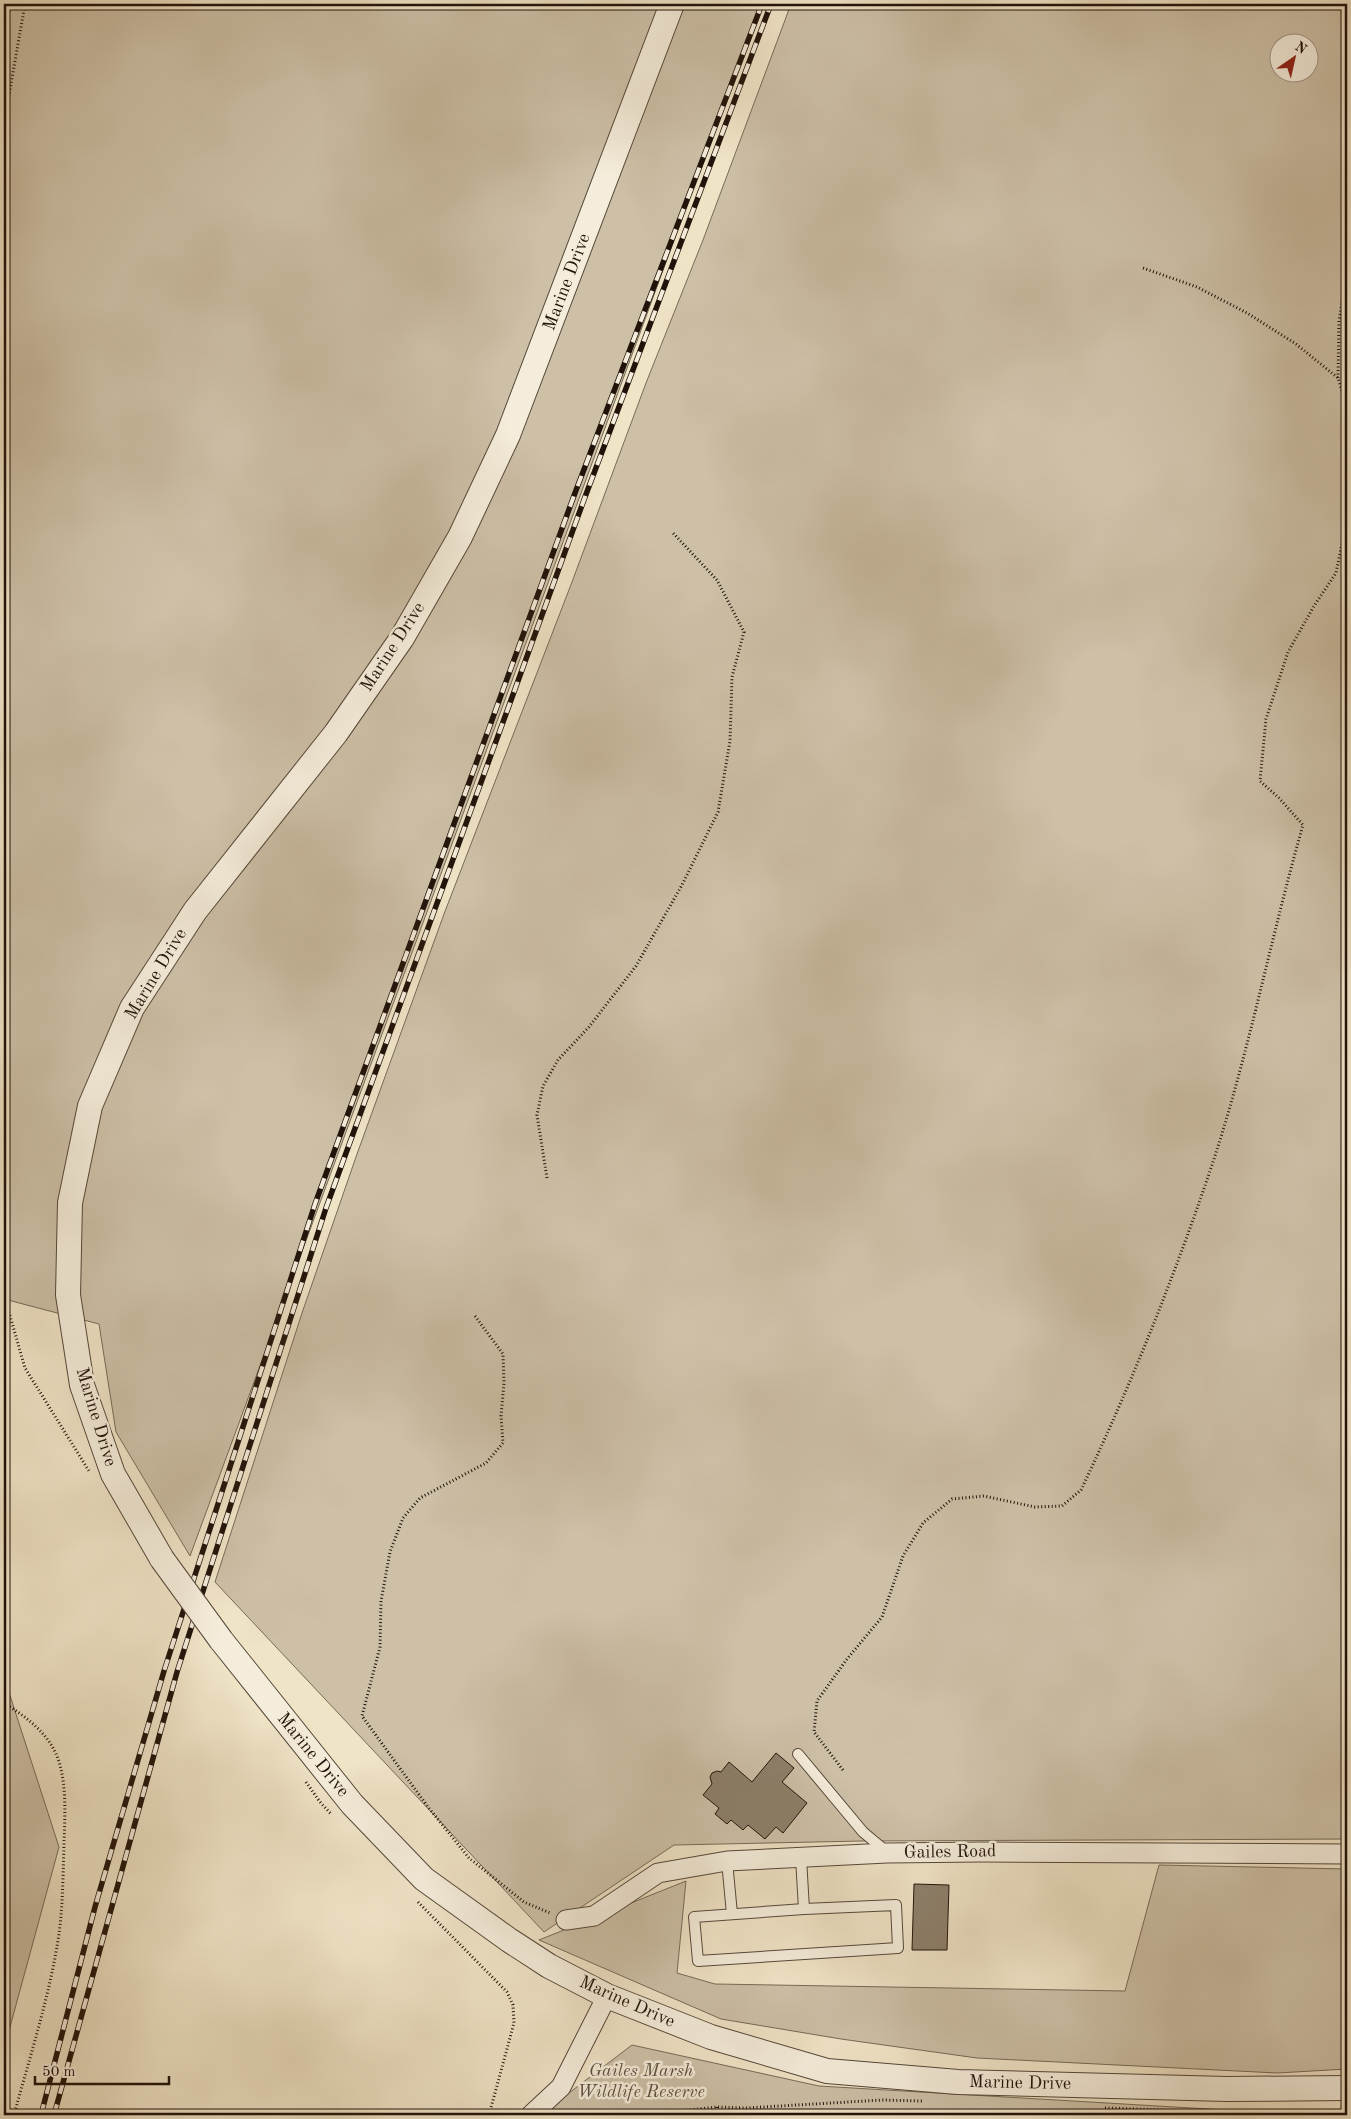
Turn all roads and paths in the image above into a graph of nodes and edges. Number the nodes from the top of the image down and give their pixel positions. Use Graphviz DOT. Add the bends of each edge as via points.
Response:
graph roads {
  1 [pos="25,4"];
  2 [pos="672,4"];
  3 [pos="4,124"];
  4 [pos="1143,268"];
  5 [pos="1347,272"];
  6 [pos="1338,378"];
  7 [pos="1347,407"];
  8 [pos="1347,519"];
  9 [pos="673,533"];
  10 [pos="547,1178"];
  11 [pos="4,1295"];
  12 [pos="475,1316"];
  13 [pos="90,1472"];
  14 [pos="4,1704"];
  15 [pos="798,1754"];
  16 [pos="844,1770"];
  17 [pos="303,1778"];
  18 [pos="334,1816"];
  19 [pos="887,1853"];
  20 [pos="1347,1854"];
  21 [pos="801,1858"];
  22 [pos="728,1861"];
  23 [pos="417,1900"];
  24 [pos="804,1909"];
  25 [pos="732,1914"];
  26 [pos="566,1920"];
  27 [pos="607,1996"];
  28 [pos="1347,2088"];
  29 [pos="931,2102"];
  30 [pos="717,2107"];
  31 [pos="1096,2108"];
  32 [pos="1164,2110"];
  33 [pos="14,2115"];
  34 [pos="489,2115"];
  35 [pos="531,2115"];
  36 [pos="645,2115"];
  37 [pos="718,2115"];
  1 -- 3 [label="path"];
  2 -- 27 [label="street, Marine Drive, bridge" via="508,435 460,538 402,638 336,733 189,919 132,1008 90,1106 70,1203 68,1295 82,1385 113,1474 162,1560 221,1640 352,1804 424,1879 549,1966"];
  4 -- 6 [label="path" via="1197,287 1247,313 1296,344"];
  5 -- 6 [label="path" via="1339,321"];
  6 -- 7 [label="path"];
  8 -- 16 [label="path" via="1336,573 1288,652 1266,719 1260,781 1303,825 1210,1171 1147,1342 1081,1490 1062,1506 1035,1507 984,1496 952,1499 923,1523 903,1556 882,1617 817,1701 814,1732"];
  9 -- 10 [label="path" via="717,580 744,632 732,677 730,741 718,812 636,966 589,1027 558,1060 543,1086 537,1115"];
  11 -- 13 [label="path" via="25,1368"];
  12 -- 26 [label="path" via="503,1354 503,1444 486,1463 420,1498 403,1518 390,1552 381,1601 380,1647 362,1716 428,1807 470,1858 524,1902"];
  14 -- 33 [label="path" via="44,1734 56,1755 64,1806 59,1933"];
  15 -- 19 [label="lane" via="863,1832"];
  17 -- 18 [label="path"];
  19 -- 20 [label="street, Gailes Road"];
  19 -- 21 [label="street, Gailes Road"];
  21 -- 22 [label="street, Gailes Road"];
  21 -- 24 [label="lane"];
  22 -- 25 [label="lane"];
  22 -- 26 [label="street, Gailes Road" via="658,1873 594,1916"];
  23 -- 34 [label="path" via="507,1992 513,2005 514,2022"];
  24 -- 25 [label="lane"];
  24 -- 25 [label="lane" via="896,1905 898,1948 698,1961 694,1917"];
  27 -- 28 [label="street, Marine Drive" via="711,2037 827,2071 958,2082 1227,2089"];
  27 -- 35 [label="street" via="561,2087"];
  29 -- 30 [label="path" via="882,2100"];
  30 -- 36 [label="path"];
  30 -- 37 [label="path"];
  31 -- 32 [label="path"];
}
